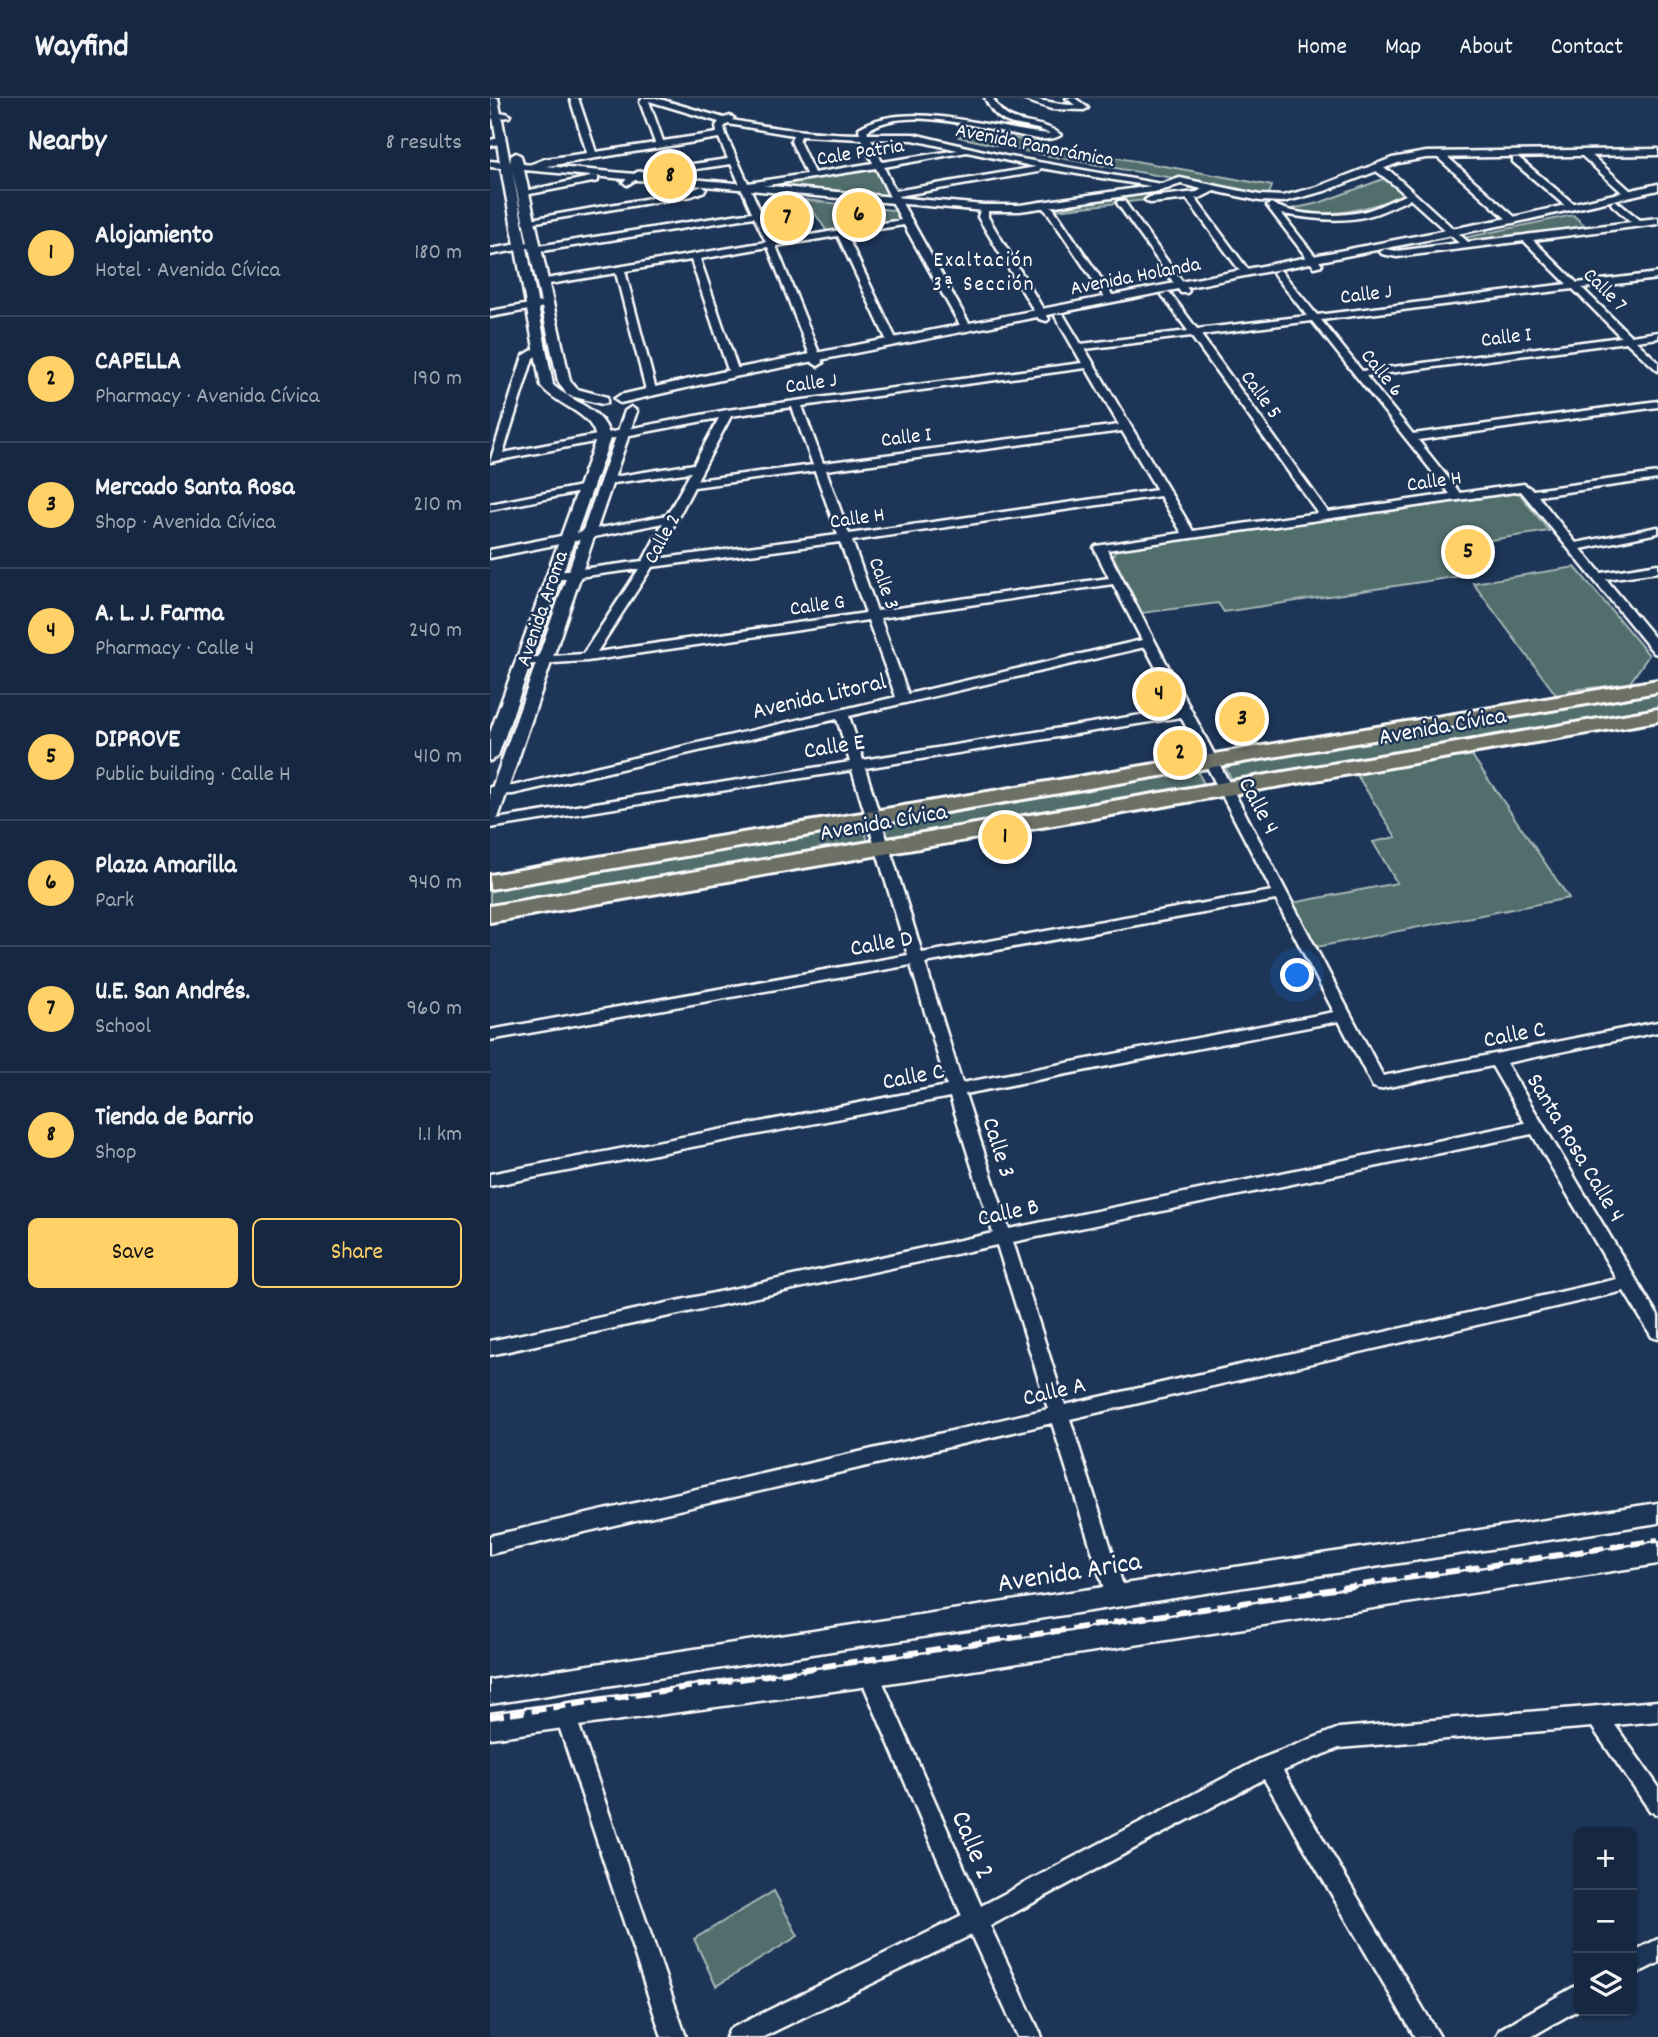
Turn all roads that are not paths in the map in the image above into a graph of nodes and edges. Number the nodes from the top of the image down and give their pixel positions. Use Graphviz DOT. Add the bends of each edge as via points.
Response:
graph roads {
  1 [pos="492,98"];
  2 [pos="506,98"];
  3 [pos="574,98"];
  4 [pos="648,98"];
  5 [pos="669,98"];
  6 [pos="989,98"];
  7 [pos="1023,98"];
  8 [pos="1070,98"];
  9 [pos="1095,98"];
  10 [pos="1105,98"];
  11 [pos="497,117"];
  12 [pos="729,119"];
  13 [pos="863,133"];
  14 [pos="798,134"];
  15 [pos="722,135"];
  16 [pos="495,142"];
  17 [pos="660,144"];
  18 [pos="980,146"];
  19 [pos="968,151"];
  20 [pos="1658,152"];
  21 [pos="592,154"];
  22 [pos="1586,156"];
  23 [pos="1658,157"];
  24 [pos="1443,158"];
  25 [pos="732,160"];
  26 [pos="1516,160"];
  27 [pos="490,163"];
  28 [pos="879,166"];
  29 [pos="1043,166"];
  30 [pos="505,168"];
  31 [pos="524,168"];
  32 [pos="490,170"];
  33 [pos="1381,170"];
  34 [pos="811,176"];
  35 [pos="631,178"];
  36 [pos="595,179"];
  37 [pos="1174,183"];
  38 [pos="1658,187"];
  39 [pos="702,189"];
  40 [pos="745,189"];
  41 [pos="1208,191"];
  42 [pos="525,192"];
  43 [pos="1658,193"];
  44 [pos="1629,194"];
  45 [pos="1189,196"];
  46 [pos="1411,196"];
  47 [pos="896,200"];
  48 [pos="1121,203"];
  49 [pos="1615,203"];
  50 [pos="1272,205"];
  51 [pos="1572,207"];
  52 [pos="1047,208"];
  53 [pos="983,211"];
  54 [pos="757,214"];
  55 [pos="530,220"];
  56 [pos="1513,220"];
  57 [pos="909,221"];
  58 [pos="1658,221"];
  59 [pos="1639,224"];
  60 [pos="841,233"];
  61 [pos="1458,238"];
  62 [pos="1527,238"];
  63 [pos="771,244"];
  64 [pos="519,247"];
  65 [pos="536,247"];
  66 [pos="490,252"];
  67 [pos="694,256"];
  68 [pos="1314,262"];
  69 [pos="621,269"];
  70 [pos="1246,273"];
  71 [pos="1278,273"];
  72 [pos="1658,276"];
  73 [pos="543,282"];
  74 [pos="1576,286"];
  75 [pos="1182,289"];
  76 [pos="1167,295"];
  77 [pos="1110,299"];
  78 [pos="547,304"];
  79 [pos="531,306"];
  80 [pos="490,314"];
  81 [pos="1042,316"];
  82 [pos="1060,316"];
  83 [pos="1314,318"];
  84 [pos="966,327"];
  85 [pos="1195,333"];
  86 [pos="1658,335"];
  87 [pos="1629,339"];
  88 [pos="892,341"];
  89 [pos="1078,348"];
  90 [pos="540,350"];
  91 [pos="816,361"];
  92 [pos="1089,365"];
  93 [pos="1658,368"];
  94 [pos="734,373"];
  95 [pos="1359,374"];
  96 [pos="648,393"];
  97 [pos="620,399"];
  98 [pos="601,400"];
  99 [pos="796,403"];
  100 [pos="1658,404"];
  101 [pos="632,408"];
  102 [pos="727,413"];
  103 [pos="589,415"];
  104 [pos="1125,427"];
  105 [pos="623,434"];
  106 [pos="1411,438"];
  107 [pos="603,439"];
  108 [pos="493,459"];
  109 [pos="699,467"];
  110 [pos="819,467"];
  111 [pos="1658,476"];
  112 [pos="607,481"];
  113 [pos="692,484"];
  114 [pos="586,488"];
  115 [pos="1527,490"];
  116 [pos="1164,492"];
  117 [pos="1457,496"];
  118 [pos="490,507"];
  119 [pos="1325,515"];
  120 [pos="672,518"];
  121 [pos="1658,530"];
  122 [pos="589,533"];
  123 [pos="1189,535"];
  124 [pos="568,538"];
  125 [pos="845,538"];
  126 [pos="1572,547"];
  127 [pos="1100,548"];
  128 [pos="490,554"];
  129 [pos="646,565"];
  130 [pos="1658,568"];
  131 [pos="575,574"];
  132 [pos="555,576"];
  133 [pos="1598,577"];
  134 [pos="1117,580"];
  135 [pos="873,615"];
  136 [pos="1658,632"];
  137 [pos="1644,634"];
  138 [pos="1149,642"];
  139 [pos="1658,650"];
  140 [pos="587,657"];
  141 [pos="523,663"];
  142 [pos="544,663"];
  143 [pos="1658,687"];
  144 [pos="903,699"];
  145 [pos="1186,712"];
  146 [pos="842,713"];
  147 [pos="1658,715"];
  148 [pos="490,756"];
  149 [pos="1211,761"];
  150 [pos="859,764"];
  151 [pos="1225,788"];
  152 [pos="495,791"];
  153 [pos="490,818"];
  154 [pos="875,818"];
  155 [pos="490,824"];
  156 [pos="883,848"];
  157 [pos="490,882"];
  158 [pos="1280,894"];
  159 [pos="490,914"];
  160 [pos="917,958"];
  161 [pos="1344,1015"];
  162 [pos="1658,1027"];
  163 [pos="490,1035"];
  164 [pos="1496,1060"];
  165 [pos="1379,1083"];
  166 [pos="956,1090"];
  167 [pos="1536,1127"];
  168 [pos="490,1180"];
  169 [pos="1004,1237"];
  170 [pos="1629,1283"];
  171 [pos="1658,1332"];
  172 [pos="490,1348"];
  173 [pos="1057,1414"];
  174 [pos="1658,1513"];
  175 [pos="490,1545"];
  176 [pos="1658,1553"];
  177 [pos="1116,1595"];
  178 [pos="869,1674"];
  179 [pos="490,1692"];
  180 [pos="1658,1711"];
  181 [pos="565,1714"];
  182 [pos="1597,1716"];
  183 [pos="490,1726"];
  184 [pos="1268,1766"];
  185 [pos="1658,1804"];
  186 [pos="976,1921"];
  187 [pos="1658,1950"];
  188 [pos="1637,1962"];
  189 [pos="1574,1999"];
  190 [pos="674,2037"];
  191 [pos="738,2037"];
  192 [pos="1030,2037"];
  193 [pos="1428,2037"];
  194 [pos="1508,2037"];
  1 -- 11 [label="street"];
  2 -- 11 [label="street"];
  3 -- 21 [label="street"];
  4 -- 12 [label="street, Avenida Panorámica" via="692,114"];
  4 -- 17 [label="street" via="644,102"];
  5 -- 12 [label="street, Avenida Panorámica"];
  6 -- 13 [label="street" via="993,110 1003,117 1057,135 914,117 879,119 866,124"];
  7 -- 8 [label="street" via="1051,107 1084,108"];
  9 -- 10 [label="street"];
  11 -- 16 [label="street"];
  11 -- 31 [label="street"];
  12 -- 13 [label="street, Avenida Panorámica"];
  12 -- 14 [label="street, Avenida Panorámica"];
  12 -- 15 [label="street" via="720,126"];
  13 -- 14 [label="street, Avenida Panorámica"];
  13 -- 18 [label="street, Avenida Panorámica" via="916,131"];
  13 -- 19 [label="street, Avenida Panorámica" via="913,137"];
  13 -- 28 [label="street"];
  14 -- 34 [label="street" via="795,141"];
  15 -- 17 [label="street"];
  15 -- 25 [label="street"];
  16 -- 30 [label="street"];
  17 -- 21 [label="street"];
  18 -- 19 [label="street, Cale Patria"];
  18 -- 37 [label="street, Avenida Panorámica"];
  19 -- 28 [label="street, Cale Patria"];
  19 -- 29 [label="street, Avenida Panorámica"];
  20 -- 22 [label="street"];
  21 -- 31 [label="street"];
  22 -- 23 [label="street"];
  22 -- 24 [label="street"];
  22 -- 26 [label="street"];
  22 -- 44 [label="street"];
  24 -- 26 [label="street"];
  24 -- 33 [label="street"];
  24 -- 56 [label="street"];
  25 -- 35 [label="street"];
  25 -- 40 [label="street"];
  26 -- 51 [label="street"];
  27 -- 30 [label="street"];
  28 -- 34 [label="street, Cale Patria"];
  28 -- 47 [label="street"];
  29 -- 37 [label="street, Avenida Panorámica"];
  29 -- 47 [label="street"];
  30 -- 31 [label="street"];
  30 -- 32 [label="street"];
  30 -- 64 [label="street"];
  31 -- 35 [label="street"];
  31 -- 36 [label="street"];
  31 -- 42 [label="street"];
  33 -- 46 [label="street"];
  33 -- 50 [label="street" via="1321,199"];
  34 -- 40 [label="street, Cale Patria"];
  35 -- 36 [label="street"];
  35 -- 39 [label="street"];
  35 -- 40 [label="street"];
  36 -- 42 [label="street"];
  37 -- 41 [label="street"];
  37 -- 52 [label="street"];
  38 -- 44 [label="street, Avenida Holanda"];
  39 -- 40 [label="street"];
  39 -- 55 [label="street"];
  40 -- 47 [label="street"];
  40 -- 54 [label="street"];
  41 -- 45 [label="street"];
  41 -- 50 [label="street"];
  42 -- 55 [label="street"];
  43 -- 49 [label="street, Avenida Holanda"];
  44 -- 51 [label="street, Avenida Holanda"];
  45 -- 48 [label="street"];
  45 -- 70 [label="street"];
  46 -- 50 [label="street" via="1376,211 1352,215 1314,216"];
  46 -- 61 [label="street"];
  47 -- 53 [label="street"];
  47 -- 57 [label="street"];
  48 -- 52 [label="street"];
  48 -- 75 [label="street"];
  49 -- 59 [label="street"];
  49 -- 61 [label="street, Avenida Holanda"];
  50 -- 68 [label="street"];
  51 -- 56 [label="street, Avenida Holanda"];
  52 -- 53 [label="street" via="1008,216"];
  52 -- 77 [label="street"];
  53 -- 81 [label="street"];
  54 -- 63 [label="street"];
  54 -- 65 [label="street"];
  55 -- 65 [label="street"];
  56 -- 61 [label="street, Avenida Holanda"];
  57 -- 60 [label="street"];
  57 -- 84 [label="street"];
  58 -- 59 [label="street"];
  59 -- 62 [label="street"];
  60 -- 63 [label="street"];
  60 -- 88 [label="street"];
  61 -- 62 [label="street"];
  61 -- 68 [label="street, Avenida Holanda"];
  61 -- 68 [label="street, Avenida Holanda"];
  62 -- 74 [label="street, Calle 7"];
  63 -- 67 [label="street"];
  63 -- 91 [label="street"];
  64 -- 65 [label="street"];
  64 -- 66 [label="street"];
  64 -- 79 [label="street"];
  65 -- 73 [label="street"];
  67 -- 69 [label="street"];
  67 -- 94 [label="street"];
  68 -- 70 [label="street, Avenida Holanda"];
  68 -- 71 [label="street, Avenida Holanda"];
  69 -- 73 [label="street"];
  69 -- 96 [label="street"];
  70 -- 75 [label="street, Avenida Holanda"];
  71 -- 75 [label="street, Avenida Holanda"];
  71 -- 83 [label="street, Calle 6"];
  72 -- 74 [label="street, Calle J"];
  73 -- 78 [label="street"];
  74 -- 83 [label="street, Calle J"];
  74 -- 87 [label="street, Calle 7"];
  75 -- 76 [label="street, Avenida Holanda"];
  75 -- 77 [label="street, Avenida Holanda"];
  76 -- 82 [label="street, Avenida Holanda"];
  76 -- 85 [label="street, Calle 5"];
  77 -- 81 [label="street, Avenida Holanda"];
  78 -- 79 [label="street"];
  78 -- 98 [label="street" via="565,385 578,395"];
  79 -- 80 [label="street"];
  79 -- 90 [label="street"];
  81 -- 82 [label="street, Avenida Holanda"];
  81 -- 84 [label="street, Avenida Holanda"];
  81 -- 91 [label="street, Avenida Holanda"];
  82 -- 89 [label="street"];
  83 -- 85 [label="street, Calle J"];
  83 -- 95 [label="street, Calle 6"];
  84 -- 88 [label="street, Avenida Holanda"];
  85 -- 89 [label="street, Calle J"];
  85 -- 119 [label="street, Calle 5"];
  86 -- 87 [label="street, Calle I"];
  87 -- 93 [label="street, Calle 7"];
  87 -- 95 [label="street, Calle I"];
  88 -- 91 [label="street, Avenida Holanda"];
  89 -- 92 [label="street"];
  90 -- 103 [label="street" via="552,393"];
  90 -- 108 [label="street" via="528,356"];
  91 -- 94 [label="street, Avenida Holanda"];
  91 -- 96 [label="street, Avenida Holanda"];
  92 -- 99 [label="street, Calle J"];
  92 -- 104 [label="street"];
  94 -- 96 [label="street, Avenida Holanda"];
  95 -- 106 [label="street, Calle 6"];
  96 -- 97 [label="street, Avenida Holanda"];
  96 -- 101 [label="street, Avenida Holanda"];
  97 -- 98 [label="street, Avenida Holanda"];
  97 -- 101 [label="street"];
  98 -- 103 [label="street" via="589,407"];
  99 -- 102 [label="street, Calle J"];
  99 -- 110 [label="street, Calle 3"];
  100 -- 106 [label="street, Calle H"];
  101 -- 103 [label="street, Avenida Holanda" via="612,420"];
  101 -- 105 [label="street, Avenida Aroma"];
  102 -- 105 [label="street, Calle J"];
  102 -- 109 [label="street, Calle 2"];
  103 -- 107 [label="street"];
  104 -- 110 [label="street, Calle I"];
  104 -- 116 [label="street"];
  105 -- 107 [label="street, Calle J"];
  105 -- 112 [label="street, Avenida Aroma"];
  106 -- 117 [label="street, Calle 6"];
  107 -- 108 [label="street, Calle J"];
  107 -- 114 [label="street, Avenida Aroma"];
  109 -- 112 [label="street"];
  109 -- 113 [label="street, Calle 2"];
  110 -- 113 [label="street, Calle I"];
  110 -- 125 [label="street, Calle 3"];
  111 -- 115 [label="street"];
  112 -- 122 [label="street, Avenida Aroma"];
  113 -- 120 [label="street, Calle 2"];
  114 -- 118 [label="street"];
  114 -- 124 [label="street, Avenida Aroma"];
  115 -- 117 [label="street, Calle H"];
  115 -- 126 [label="street"];
  116 -- 123 [label="street"];
  116 -- 125 [label="street, Calle H"];
  117 -- 119 [label="street, Calle H"];
  119 -- 123 [label="street, Calle H"];
  120 -- 122 [label="street"];
  120 -- 129 [label="street, Calle 2"];
  121 -- 126 [label="street"];
  122 -- 124 [label="street"];
  122 -- 131 [label="street, Avenida Aroma"];
  123 -- 127 [label="street, Calle H"];
  124 -- 128 [label="street"];
  124 -- 132 [label="street, Avenida Aroma"];
  125 -- 129 [label="street, Calle H"];
  125 -- 135 [label="street, Calle 3"];
  126 -- 133 [label="street"];
  127 -- 134 [label="street, Calle 4"];
  129 -- 131 [label="street, Calle H"];
  129 -- 140 [label="street, Calle 2"];
  130 -- 133 [label="street"];
  131 -- 132 [label="street, Calle H"];
  131 -- 142 [label="street, Avenida Aroma"];
  132 -- 141 [label="street, Avenida Aroma"];
  133 -- 137 [label="street"];
  134 -- 135 [label="street, Calle G"];
  134 -- 138 [label="street, Calle 4"];
  135 -- 140 [label="street, Calle G"];
  135 -- 144 [label="street, Calle 3"];
  136 -- 137 [label="street"];
  137 -- 139 [label="street"];
  138 -- 144 [label="street, Avenida Litoral"];
  138 -- 145 [label="street, Calle 4"];
  140 -- 142 [label="street, Calle G"];
  141 -- 142 [label="street, Calle G"];
  141 -- 148 [label="street, Avenida Aroma"];
  142 -- 152 [label="street, Avenida Aroma"];
  143 -- 149 [label="main road, Avenida Cívica"];
  144 -- 146 [label="street, Avenida Litoral"];
  145 -- 149 [label="street, Calle 4"];
  145 -- 150 [label="street, Calle E"];
  146 -- 150 [label="street, Calle 3"];
  146 -- 152 [label="street, Avenida Litoral"];
  147 -- 151 [label="main road, Avenida Cívica"];
  149 -- 151 [label="street, Calle 4"];
  149 -- 154 [label="main road, Avenida Cívica"];
  150 -- 154 [label="street, Calle 3"];
  150 -- 155 [label="street, Calle E"];
  151 -- 156 [label="main road, Avenida Cívica"];
  151 -- 158 [label="street, Calle 4"];
  152 -- 153 [label="street, Avenida Aroma"];
  154 -- 156 [label="street, Calle 3"];
  154 -- 157 [label="main road, Avenida Cívica"];
  156 -- 159 [label="main road, Avenida Cívica"];
  156 -- 160 [label="street, Calle 3"];
  158 -- 160 [label="street, Calle D"];
  158 -- 161 [label="street, Calle 4"];
  160 -- 163 [label="street, Calle D"];
  160 -- 166 [label="street, Calle 3"];
  161 -- 165 [label="street, Calle 4"];
  161 -- 166 [label="street, Calle C"];
  162 -- 164 [label="street, Calle C"];
  164 -- 165 [label="street, Calle C"];
  164 -- 167 [label="street, Santa Rosa Calle 4"];
  166 -- 168 [label="street, Calle C"];
  166 -- 169 [label="street, Calle 3"];
  167 -- 169 [label="street, Calle B"];
  167 -- 170 [label="street, Santa Rosa Calle 4"];
  169 -- 172 [label="street, Calle B"];
  169 -- 173 [label="street, Calle 3"];
  170 -- 171 [label="street, Santa Rosa Calle 4"];
  170 -- 173 [label="street, Calle A"];
  173 -- 175 [label="street, Calle A"];
  173 -- 177 [label="street, Calle 3"];
  174 -- 177 [label="street, Avenida Arica"];
  176 -- 178 [label="street"];
  177 -- 179 [label="street, Avenida Arica"];
  178 -- 181 [label="street"];
  178 -- 186 [label="street, Calle 2"];
  180 -- 182 [label="street"];
  181 -- 183 [label="street"];
  181 -- 190 [label="street"];
  182 -- 184 [label="street" via="1339,1738"];
  182 -- 185 [label="street"];
  184 -- 186 [label="street"];
  184 -- 193 [label="street"];
  186 -- 191 [label="street"];
  186 -- 192 [label="street, Calle 2"];
  187 -- 188 [label="street"];
  189 -- 194 [label="street"];
}
